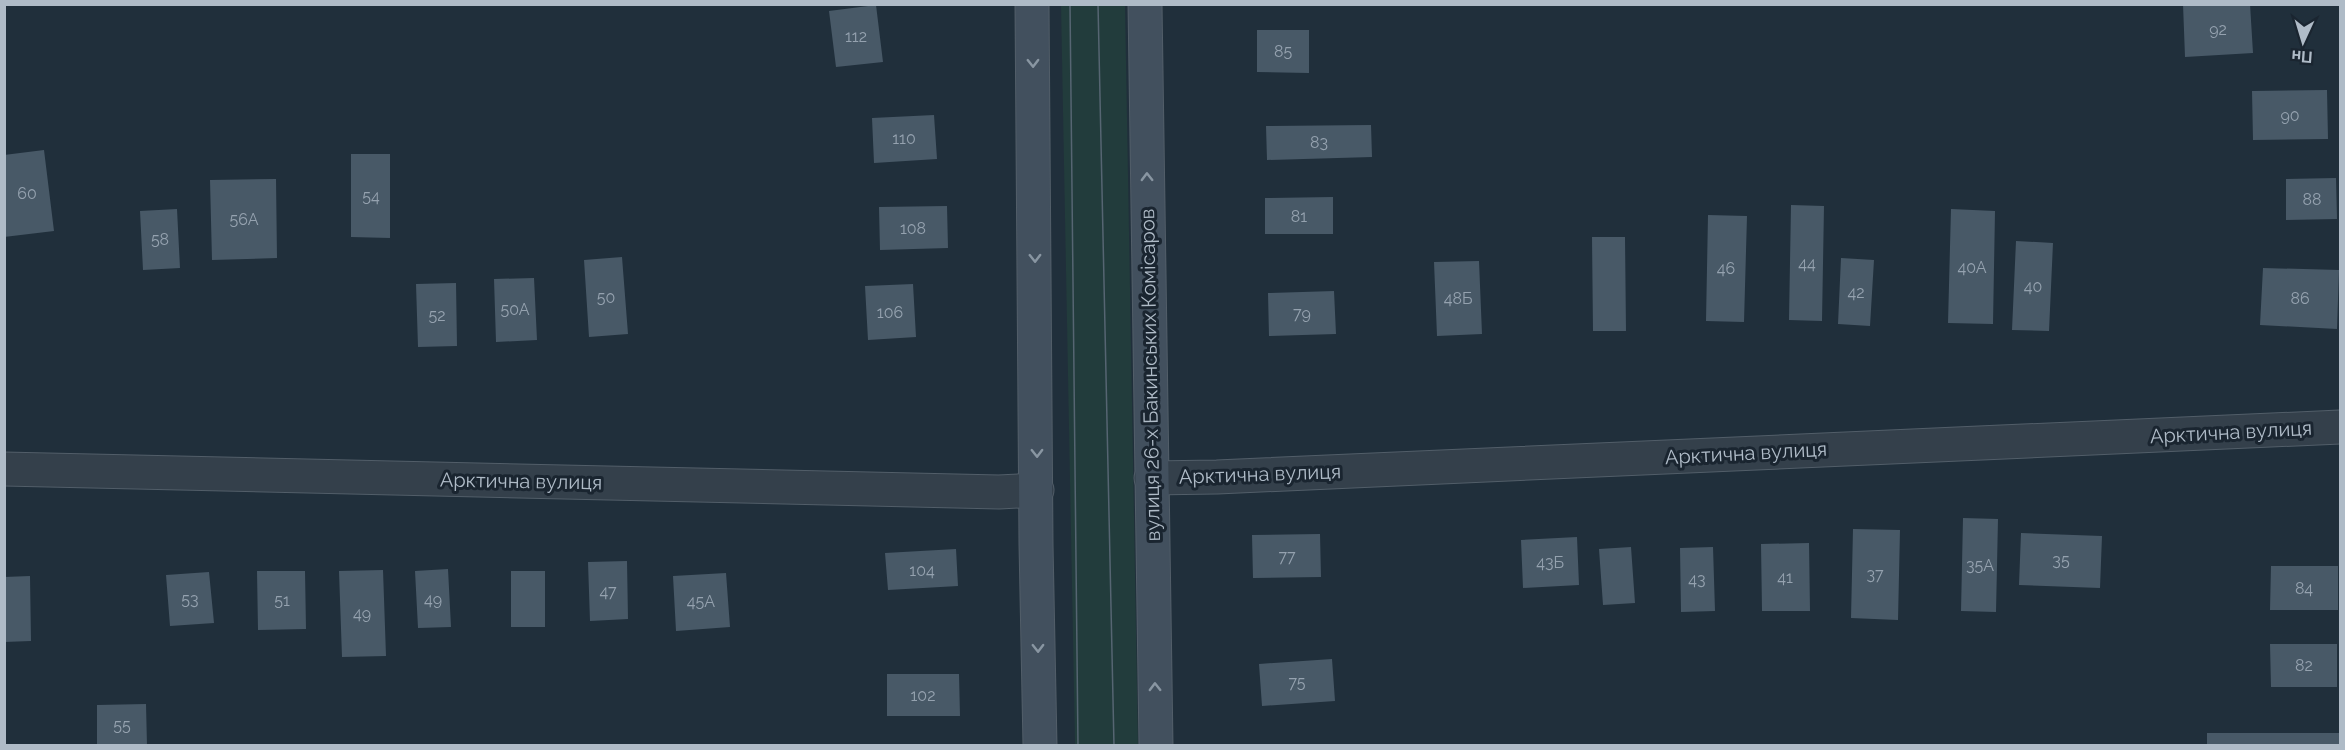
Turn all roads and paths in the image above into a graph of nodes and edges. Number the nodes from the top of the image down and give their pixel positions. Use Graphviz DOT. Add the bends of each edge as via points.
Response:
graph roads {
  1 [pos="1032,4"];
  2 [pos="1145,4"];
  3 [pos="2340,427"];
  4 [pos="4,469"];
  5 [pos="1151,478"];
  6 [pos="1037,490"];
  7 [pos="1040,746"];
  8 [pos="1156,746"];
  1 -- 6 [label="street, one-way"];
  5 -- 2 [label="street, вулиця 26-х Бакинських Комісаров, one-way"];
  3 -- 5 [label="street, Арктична вулиця"];
  4 -- 6 [label="street, Арктична вулиця" via="975,492"];
  8 -- 5 [label="street, вулиця 26-х Бакинських Комісаров, one-way"];
  6 -- 7 [label="street, one-way"];
}
